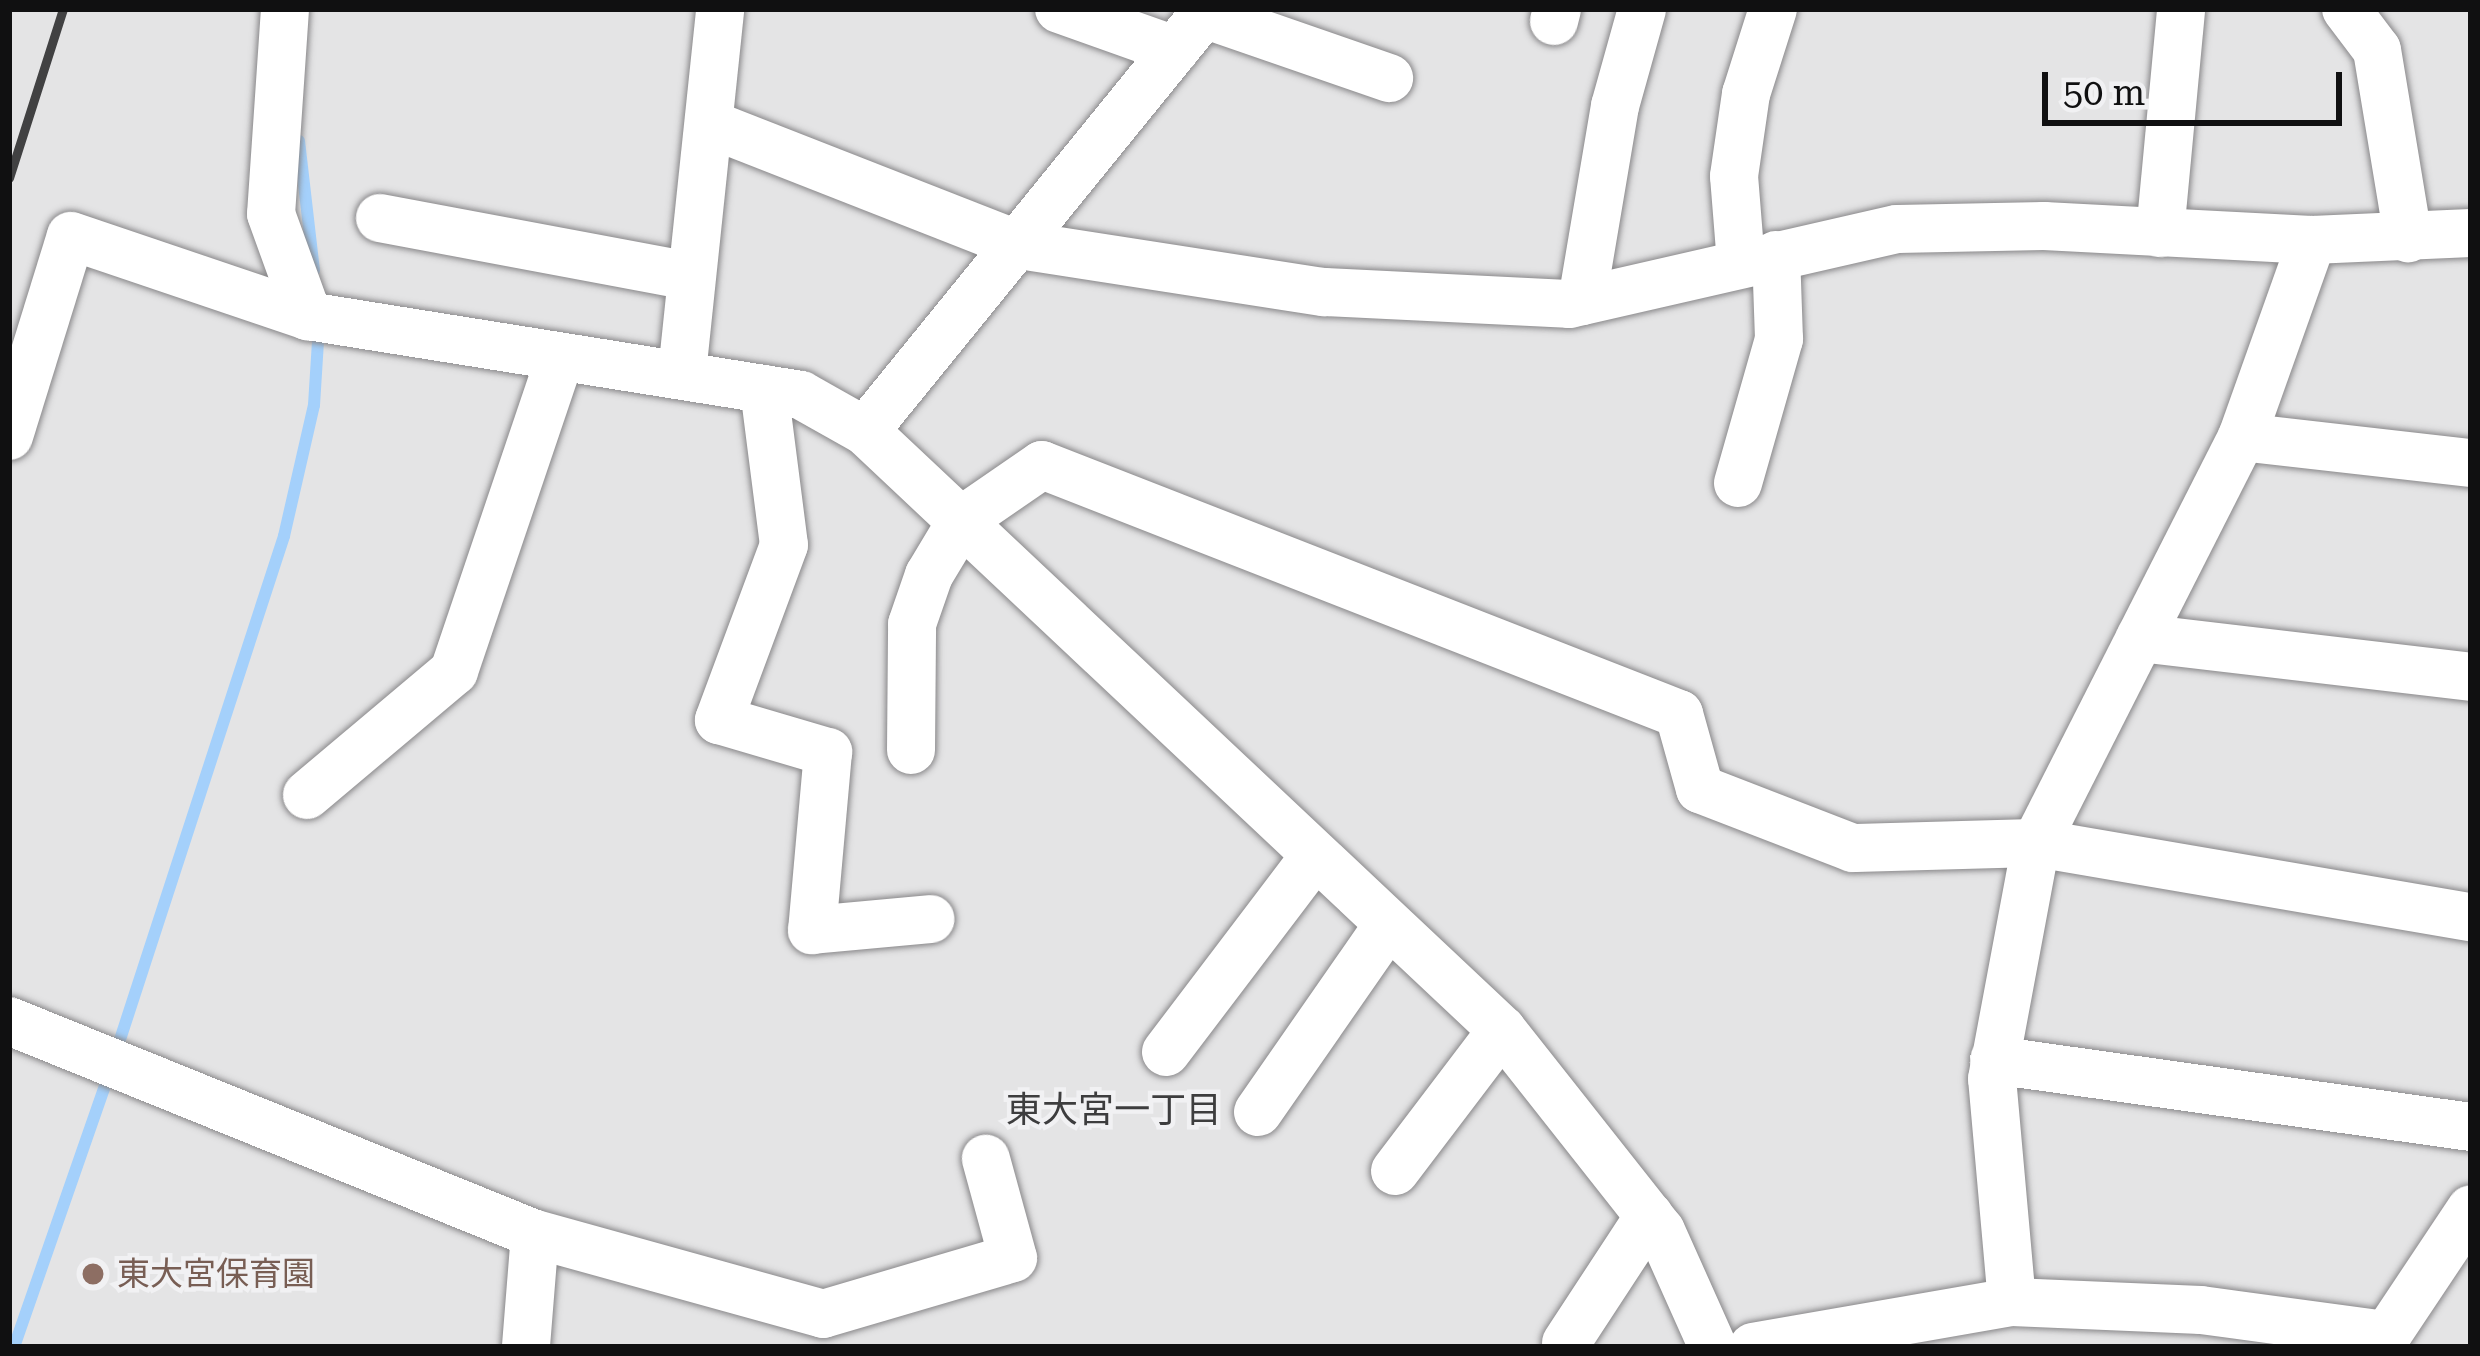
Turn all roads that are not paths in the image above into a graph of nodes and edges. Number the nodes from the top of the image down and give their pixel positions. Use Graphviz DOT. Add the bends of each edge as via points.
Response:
graph roads {
  1 [pos="285,9"];
  2 [pos="720,9"];
  3 [pos="1059,9"];
  4 [pos="1642,9"];
  5 [pos="1773,9"];
  6 [pos="2181,9"];
  7 [pos="2346,9"];
  8 [pos="1196,24"];
  9 [pos="1389,78"];
  10 [pos="710,124"];
  11 [pos="380,218"];
  12 [pos="2160,233"];
  13 [pos="2471,233"];
  14 [pos="2408,238"];
  15 [pos="2312,239"];
  16 [pos="1018,245"];
  17 [pos="1759,260"];
  18 [pos="691,276"];
  19 [pos="1582,302"];
  20 [pos="308,316"];
  21 [pos="559,360"];
  22 [pos="682,373"];
  23 [pos="764,389"];
  24 [pos="865,431"];
  25 [pos="9,436"];
  26 [pos="2242,437"];
  27 [pos="2471,463"];
  28 [pos="1738,483"];
  29 [pos="962,520"];
  30 [pos="2140,638"];
  31 [pos="2471,677"];
  32 [pos="911,750"];
  33 [pos="307,795"];
  34 [pos="2036,843"];
  35 [pos="1314,857"];
  36 [pos="2471,917"];
  37 [pos="930,919"];
  38 [pos="1388,925"];
  39 [pos="9,1021"];
  40 [pos="1502,1030"];
  41 [pos="1166,1052"];
  42 [pos="1994,1060"];
  43 [pos="1258,1112"];
  44 [pos="2471,1127"];
  45 [pos="986,1159"];
  46 [pos="1395,1171"];
  47 [pos="2471,1210"];
  48 [pos="1649,1216"];
  49 [pos="535,1234"];
  50 [pos="2012,1302"];
  51 [pos="1566,1343"];
  52 [pos="526,1347"];
  53 [pos="1713,1347"];
  54 [pos="1753,1347"];
  1 -- 20 [label="street" via="272,214"];
  2 -- 10 [label="street"];
  3 -- 8 [label="street"];
  4 -- 19 [label="street" via="1615,106"];
  5 -- 17 [label="street" via="1746,94 1734,176"];
  6 -- 12 [label="street"];
  7 -- 14 [label="street" via="2377,50"];
  8 -- 9 [label="street"];
  8 -- 16 [label="street"];
  10 -- 16 [label="street"];
  10 -- 18 [label="street"];
  11 -- 18 [label="street"];
  12 -- 15 [label="street"];
  12 -- 17 [label="street" via="1897,229"];
  13 -- 14 [label="street"];
  14 -- 15 [label="street"];
  15 -- 26 [label="street"];
  16 -- 19 [label="street" via="1324,292"];
  16 -- 24 [label="street"];
  17 -- 19 [label="street"];
  17 -- 28 [label="street" via="1779,339"];
  18 -- 22 [label="street"];
  20 -- 21 [label="street"];
  20 -- 25 [label="street" via="71,236"];
  21 -- 22 [label="street"];
  21 -- 33 [label="street" via="454,671"];
  22 -- 23 [label="street"];
  23 -- 24 [label="street" via="801,395"];
  23 -- 37 [label="street" via="784,545 719,720 828,752 812,930"];
  24 -- 29 [label="street"];
  26 -- 27 [label="street"];
  26 -- 30 [label="street"];
  29 -- 32 [label="street" via="912,624"];
  29 -- 34 [label="street" via="1042,465 1679,714 1700,789 1852,848"];
  29 -- 35 [label="street"];
  30 -- 31 [label="street"];
  30 -- 34 [label="street"];
  34 -- 36 [label="street"];
  34 -- 42 [label="street"];
  35 -- 38 [label="street"];
  35 -- 41 [label="street"];
  38 -- 40 [label="street"];
  38 -- 43 [label="street"];
  39 -- 49 [label="street"];
  40 -- 46 [label="street"];
  40 -- 48 [label="street"];
  42 -- 44 [label="street"];
  42 -- 50 [label="street"];
  45 -- 49 [label="street" via="1013,1258 823,1314"];
  47 -- 50 [label="street" via="2387,1335 2200,1310"];
  48 -- 51 [label="street"];
  48 -- 53 [label="street"];
  49 -- 52 [label="street"];
  50 -- 54 [label="street"];
}
